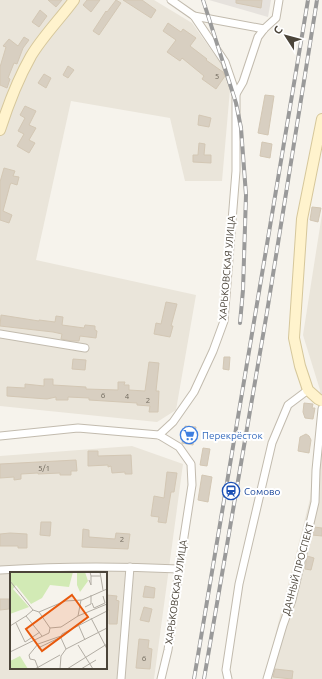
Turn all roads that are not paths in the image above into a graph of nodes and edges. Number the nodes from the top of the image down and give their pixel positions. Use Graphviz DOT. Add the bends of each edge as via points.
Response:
graph roads {
  1 [pos="74,0"];
  2 [pos="171,0"];
  3 [pos="280,0"];
  4 [pos="194,16"];
  5 [pos="264,29"];
  6 [pos="236,94"];
  7 [pos="322,119"];
  8 [pos="0,130"];
  9 [pos="319,149"];
  10 [pos="0,334"];
  11 [pos="85,348"];
  12 [pos="308,390"];
  13 [pos="322,401"];
  14 [pos="322,409"];
  15 [pos="159,435"];
  16 [pos="0,436"];
  17 [pos="130,567"];
  18 [pos="0,570"];
  19 [pos="179,570"];
  20 [pos="121,679"];
  21 [pos="162,679"];
  22 [pos="228,679"];
  23 [pos="267,679"];
  1 -- 8 [label="street" via="32,56"];
  2 -- 4 [label="street"];
  3 -- 5 [label="street, ХАРЬКОВСКАЯ УЛИЦА" via="276,18"];
  4 -- 5 [label="street"];
  4 -- 6 [label="street" via="225,62"];
  5 -- 6 [label="street, ХАРЬКОВСКАЯ УЛИЦА" via="258,37 243,82"];
  6 -- 15 [label="street, ХАРЬКОВСКАЯ УЛИЦА" via="236,171 224,321 194,392 173,422"];
  7 -- 9 [label="street"];
  9 -- 12 [label="street" via="302,219 294,338"];
  10 -- 11 [label="street"];
  12 -- 13 [label="street"];
  12 -- 22 [label="street" via="288,405 272,443 239,584 226,670"];
  14 -- 23 [label="street, ДАЧНЫЙ ПРОСПЕКТ" via="315,502 292,600"];
  15 -- 16 [label="street" via="78,428"];
  15 -- 19 [label="street, ХАРЬКОВСКАЯ УЛИЦА" via="179,447 191,464 192,485"];
  17 -- 18 [label="street" via="41,567"];
  17 -- 19 [label="street"];
  17 -- 20 [label="street"];
  19 -- 21 [label="street, ХАРЬКОВСКАЯ УЛИЦА"];
}
